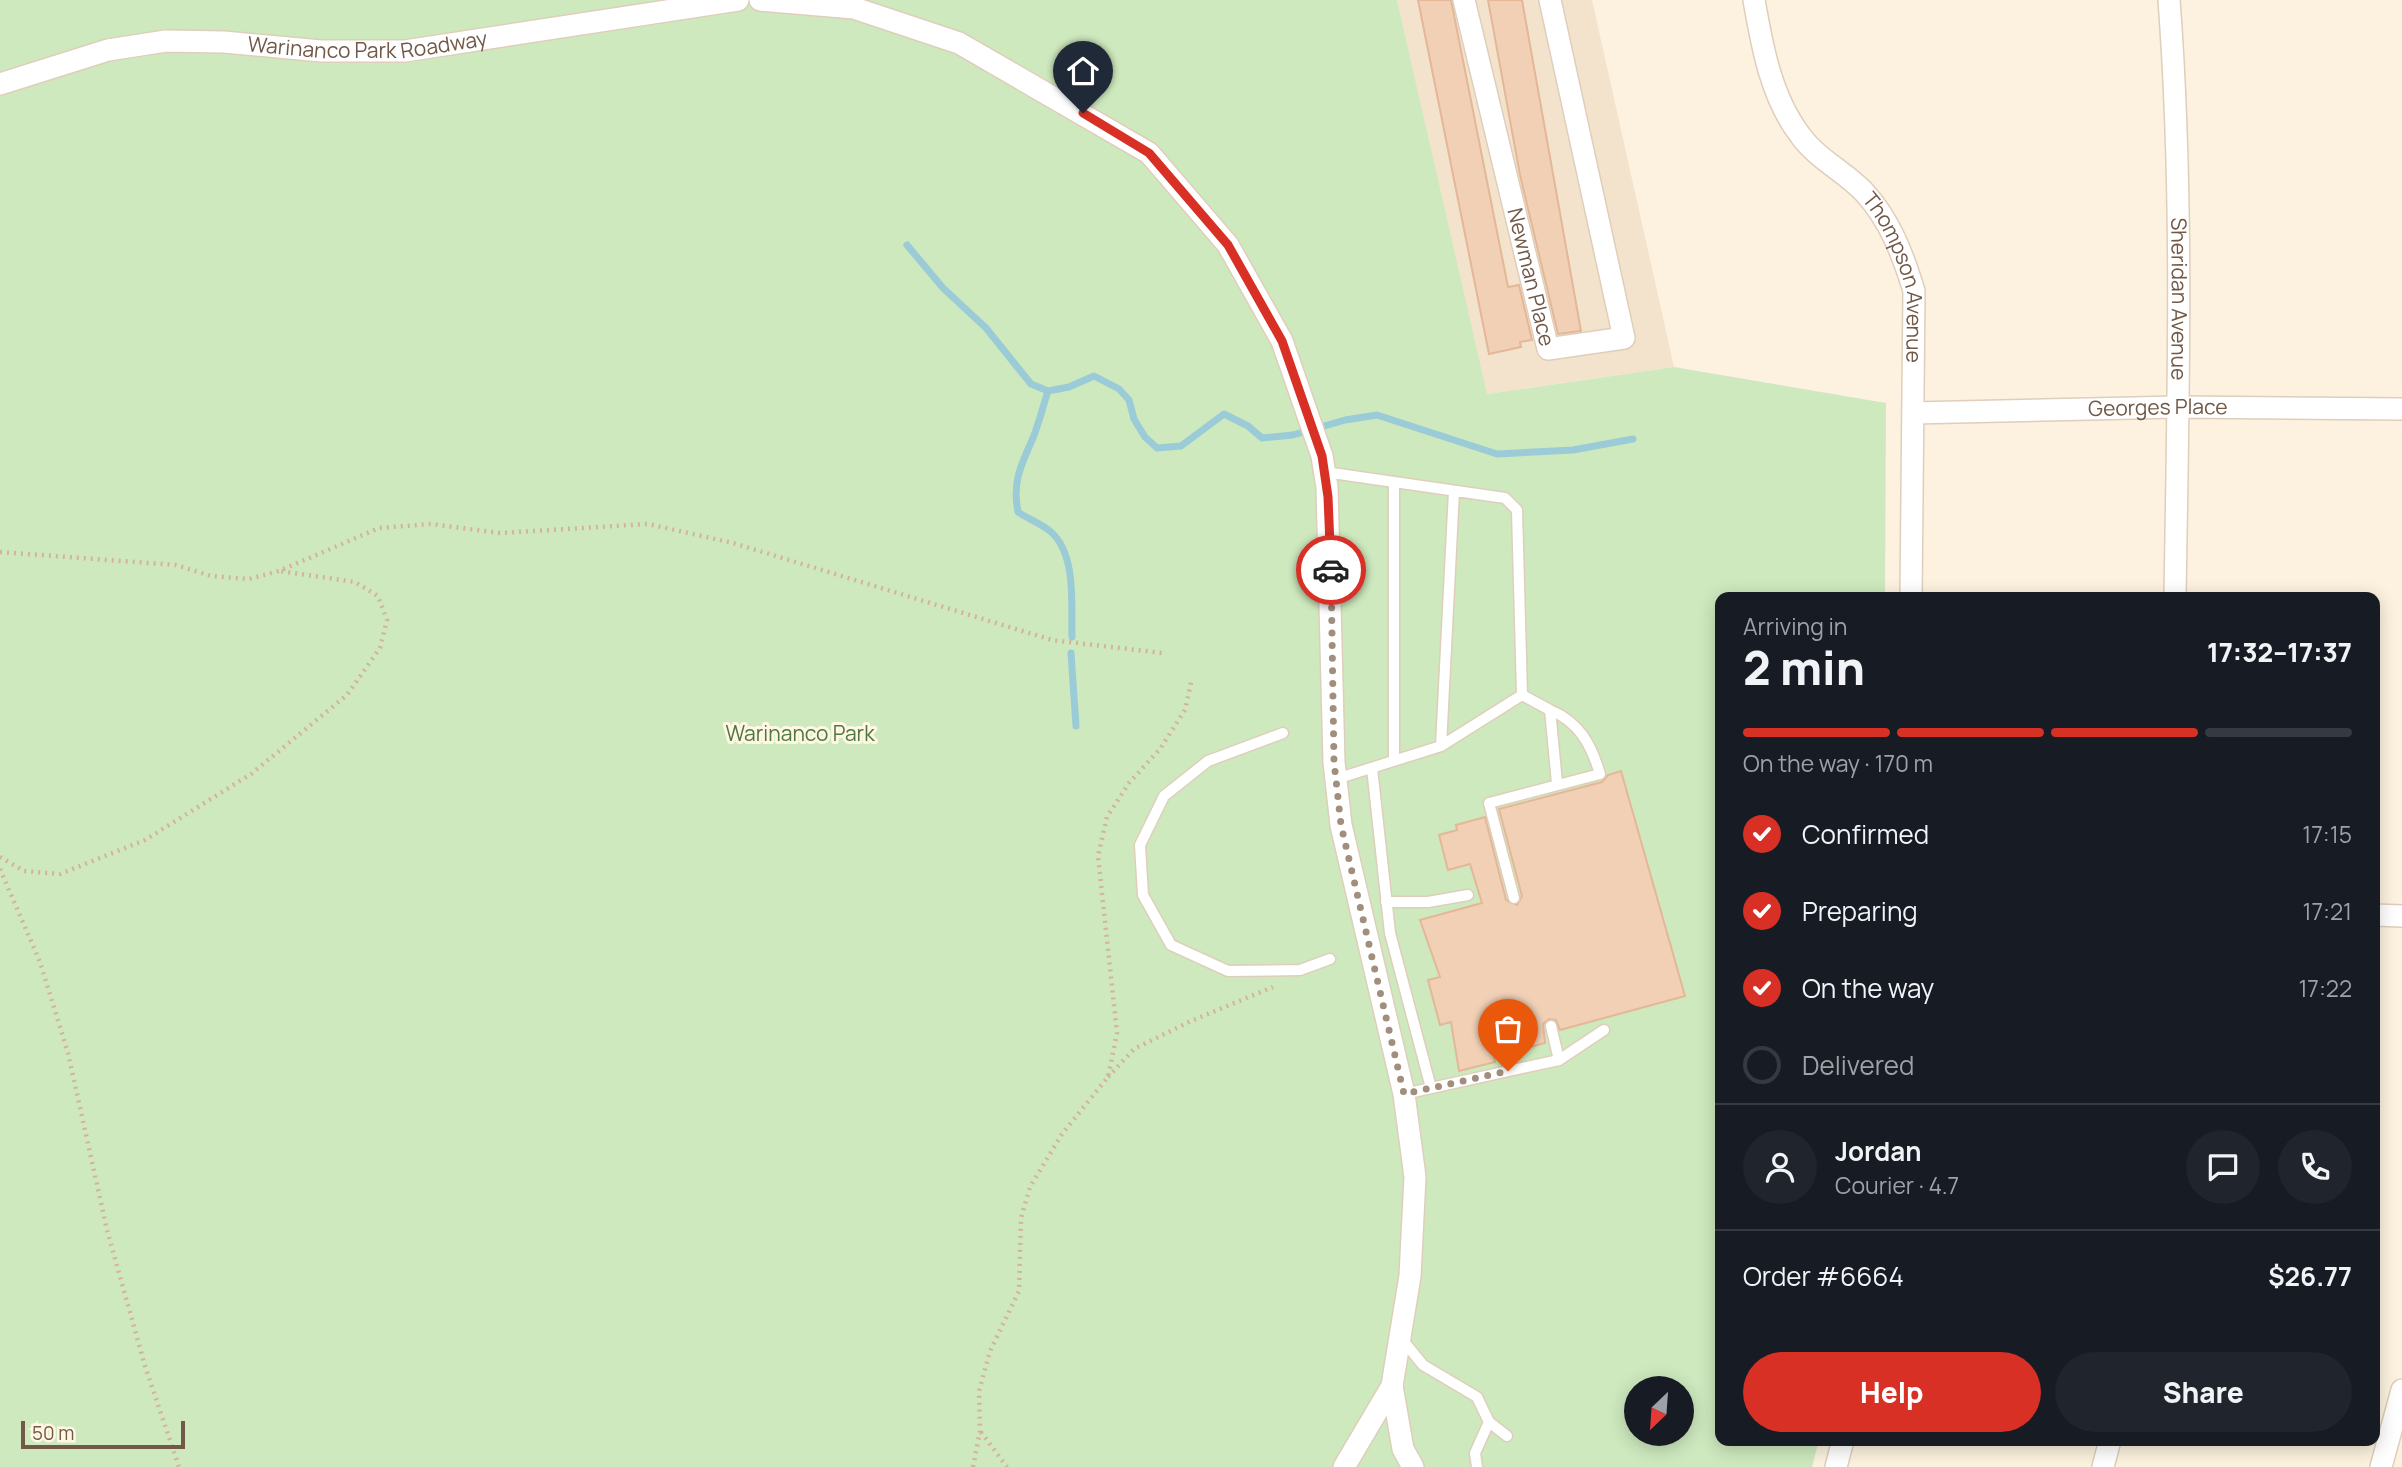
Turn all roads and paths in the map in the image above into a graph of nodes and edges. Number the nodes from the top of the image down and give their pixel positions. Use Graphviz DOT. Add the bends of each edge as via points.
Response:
graph roads {
  1 [pos="738,0"];
  2 [pos="760,0"];
  3 [pos="1464,0"];
  4 [pos="1550,0"];
  5 [pos="1754,0"];
  6 [pos="2169,0"];
  7 [pos="0,84"];
  8 [pos="2178,407"];
  9 [pos="2402,409"];
  10 [pos="1913,413"];
  11 [pos="1324,464"];
  12 [pos="1394,482"];
  13 [pos="1454,491"];
  14 [pos="0,552"];
  15 [pos="279,571"];
  16 [pos="1911,592"];
  17 [pos="2175,592"];
  18 [pos="1162,653"];
  19 [pos="1192,678"];
  20 [pos="1522,695"];
  21 [pos="1550,710"];
  22 [pos="1283,733"];
  23 [pos="1441,746"];
  24 [pos="1394,761"];
  25 [pos="1372,768"];
  26 [pos="1336,779"];
  27 [pos="1557,783"];
  28 [pos="0,857"];
  29 [pos="0,869"];
  30 [pos="1468,895"];
  31 [pos="1514,898"];
  32 [pos="1386,902"];
  33 [pos="2380,915"];
  34 [pos="2402,916"];
  35 [pos="1330,959"];
  36 [pos="1300,970"];
  37 [pos="1550,1026"];
  38 [pos="1604,1030"];
  39 [pos="1559,1060"];
  40 [pos="1108,1077"];
  41 [pos="1432,1088"];
  42 [pos="1404,1094"];
  43 [pos="1399,1335"];
  44 [pos="1392,1387"];
  45 [pos="2402,1390"];
  46 [pos="1489,1422"];
  47 [pos="980,1431"];
  48 [pos="1507,1436"];
  49 [pos="1841,1446"];
  50 [pos="2109,1446"];
  51 [pos="179,1467"];
  52 [pos="973,1467"];
  53 [pos="1007,1467"];
  54 [pos="1344,1467"];
  55 [pos="1413,1467"];
  56 [pos="1477,1467"];
  57 [pos="1836,1467"];
  58 [pos="2104,1467"];
  59 [pos="2381,1467"];
  1 -- 7 [label="street, Warinanco Park Roadway" via="405,51 321,51 166,41 108,50"];
  2 -- 11 [label="street" via="854,8 959,43 1149,153 1228,245 1282,341"];
  3 -- 4 [label="street, Newman Place" via="1548,349 1624,338"];
  5 -- 10 [label="street, Thompson Avenue" via="1782,109 1801,138 1865,192 1900,243 1914,291"];
  6 -- 8 [label="street, Sheridan Avenue" via="2175,73"];
  8 -- 9 [label="street, Georges Place"];
  8 -- 10 [label="street, Georges Place"];
  8 -- 17 [label="street, Sheridan Avenue"];
  10 -- 16 [label="street, Thompson Avenue"];
  11 -- 12 [label="lane"];
  11 -- 26 [label="street" via="1331,530"];
  12 -- 13 [label="lane"];
  12 -- 24 [label="lane"];
  13 -- 20 [label="lane" via="1506,498 1517,510"];
  13 -- 23 [label="lane"];
  14 -- 15 [label="path" via="176,565 211,576 249,579"];
  15 -- 18 [label="path" via="379,528 431,524 500,533 648,524 733,543 1052,640"];
  15 -- 28 [label="path" via="355,582 378,596 387,620 380,648 347,695 250,774 145,840 60,874 24,871"];
  19 -- 40 [label="path" via="1185,710 1107,817 1098,856 1117,1033"];
  20 -- 21 [label="lane"];
  20 -- 23 [label="lane"];
  21 -- 27 [label="lane"];
  21 -- 27 [label="lane" via="1569,718 1582,734 1600,774"];
  22 -- 36 [label="lane" via="1208,761 1164,796 1140,845 1143,895 1171,946 1228,971"];
  23 -- 24 [label="lane"];
  24 -- 25 [label="lane"];
  25 -- 26 [label="lane"];
  25 -- 32 [label="lane"];
  26 -- 42 [label="street" via="1346,852"];
  27 -- 31 [label="lane" via="1489,803"];
  29 -- 51 [label="path" via="44,975 68,1053 107,1230"];
  30 -- 32 [label="lane"];
  32 -- 41 [label="lane" via="1390,933"];
  33 -- 34 [label="street"];
  35 -- 36 [label="lane"];
  36 -- 40 [label="path" via="1261,994 1134,1049"];
  37 -- 39 [label="lane"];
  38 -- 39 [label="lane"];
  39 -- 41 [label="lane"];
  40 -- 47 [label="path" via="1062,1134 1030,1187 1021,1218 1019,1291 990,1351 979,1391"];
  41 -- 42 [label="lane"];
  42 -- 43 [label="street" via="1415,1177 1410,1276"];
  43 -- 44 [label="street"];
  43 -- 46 [label="lane" via="1423,1365 1477,1397"];
  44 -- 54 [label="street"];
  44 -- 55 [label="street" via="1403,1449"];
  45 -- 59 [label="street"];
  46 -- 48 [label="lane"];
  46 -- 56 [label="lane" via="1475,1453"];
  47 -- 52 [label="path"];
  47 -- 53 [label="path"];
  49 -- 57 [label="street"];
  50 -- 58 [label="street"];
}
